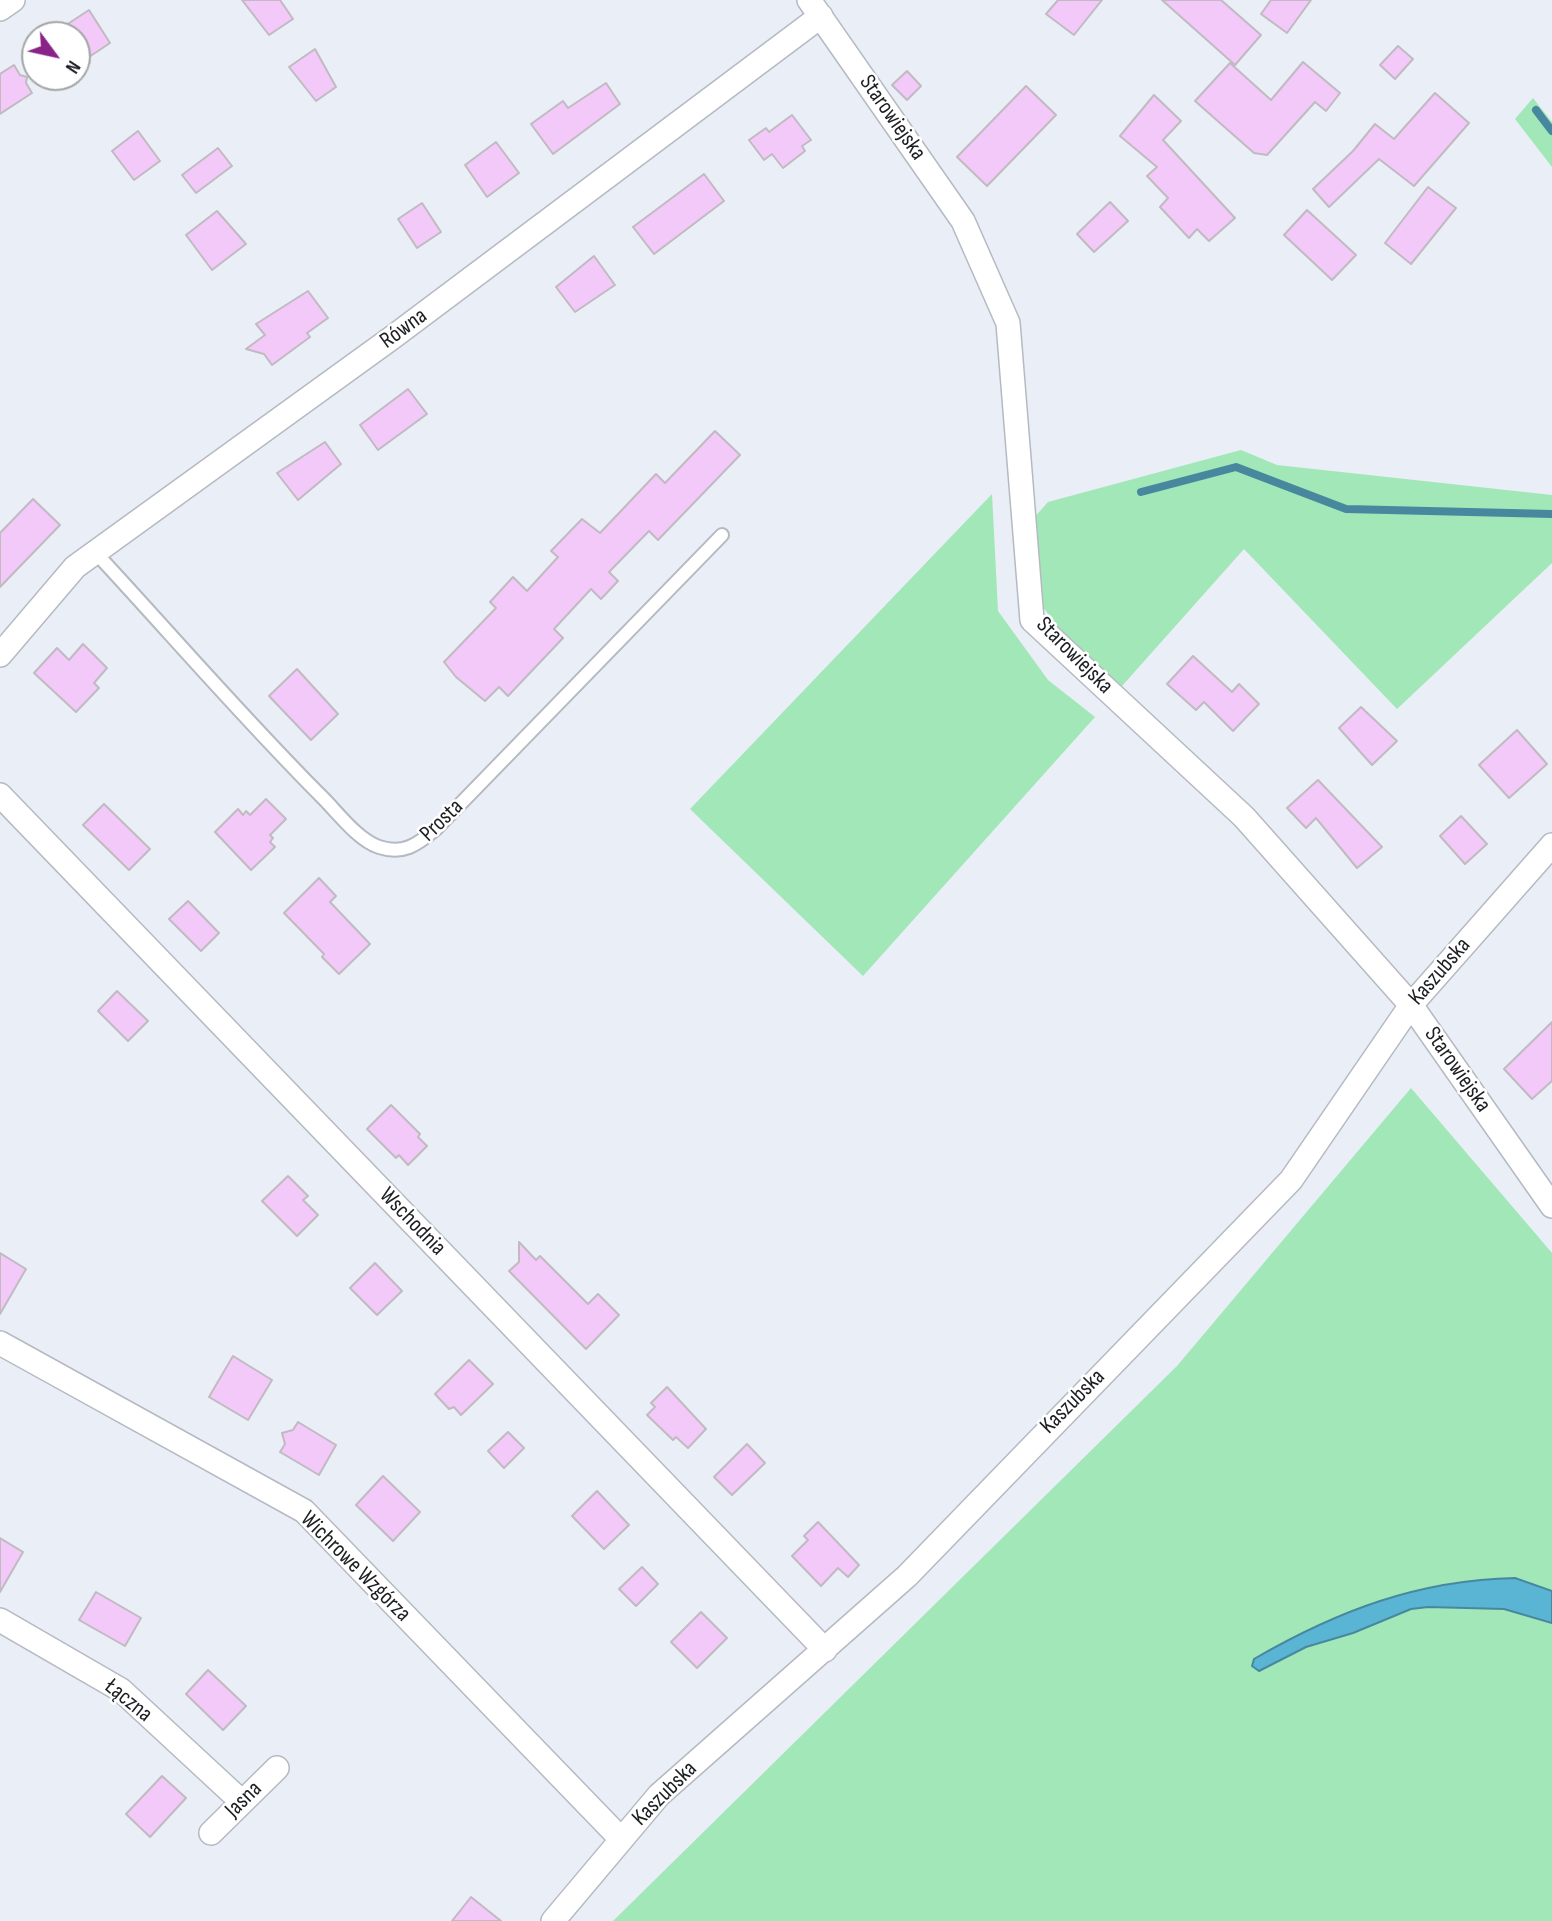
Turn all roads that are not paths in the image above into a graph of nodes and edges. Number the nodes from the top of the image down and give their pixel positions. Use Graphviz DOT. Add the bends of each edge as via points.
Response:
graph roads {
  1 [pos="13,0"];
  2 [pos="815,8"];
  3 [pos="0,9"];
  4 [pos="722,535"];
  5 [pos="95,552"];
  6 [pos="0,655"];
  7 [pos="0,795"];
  8 [pos="1552,845"];
  9 [pos="1411,1004"];
  10 [pos="1552,1206"];
  11 [pos="0,1343"];
  12 [pos="0,1620"];
  13 [pos="825,1650"];
  14 [pos="277,1768"];
  15 [pos="242,1802"];
  16 [pos="211,1833"];
  17 [pos="621,1839"];
  18 [pos="553,1921"];
  1 -- 3 [label="street"];
  2 -- 5 [label="street, Równa" via="393,337"];
  2 -- 9 [label="street, Starowiejska" via="963,221 1008,323 1032,620 1244,817"];
  4 -- 5 [label="lane, Prosta" via="436,830 416,846 396,851 376,846 356,831 274,749"];
  5 -- 6 [label="street, Równa" via="75,567"];
  7 -- 13 [label="street, Wschodnia"];
  8 -- 9 [label="street, Kaszubska"];
  9 -- 10 [label="street, Starowiejska"];
  9 -- 13 [label="street, Kaszubska" via="1291,1180 907,1576"];
  11 -- 17 [label="street, Wichrowe Wzgórza" via="304,1511"];
  12 -- 15 [label="street, Łączna" via="121,1690"];
  13 -- 17 [label="street, Kaszubska" via="659,1795"];
  14 -- 15 [label="street, Jasna"];
  15 -- 16 [label="street, Jasna"];
  17 -- 18 [label="street, Kaszubska"];
}
